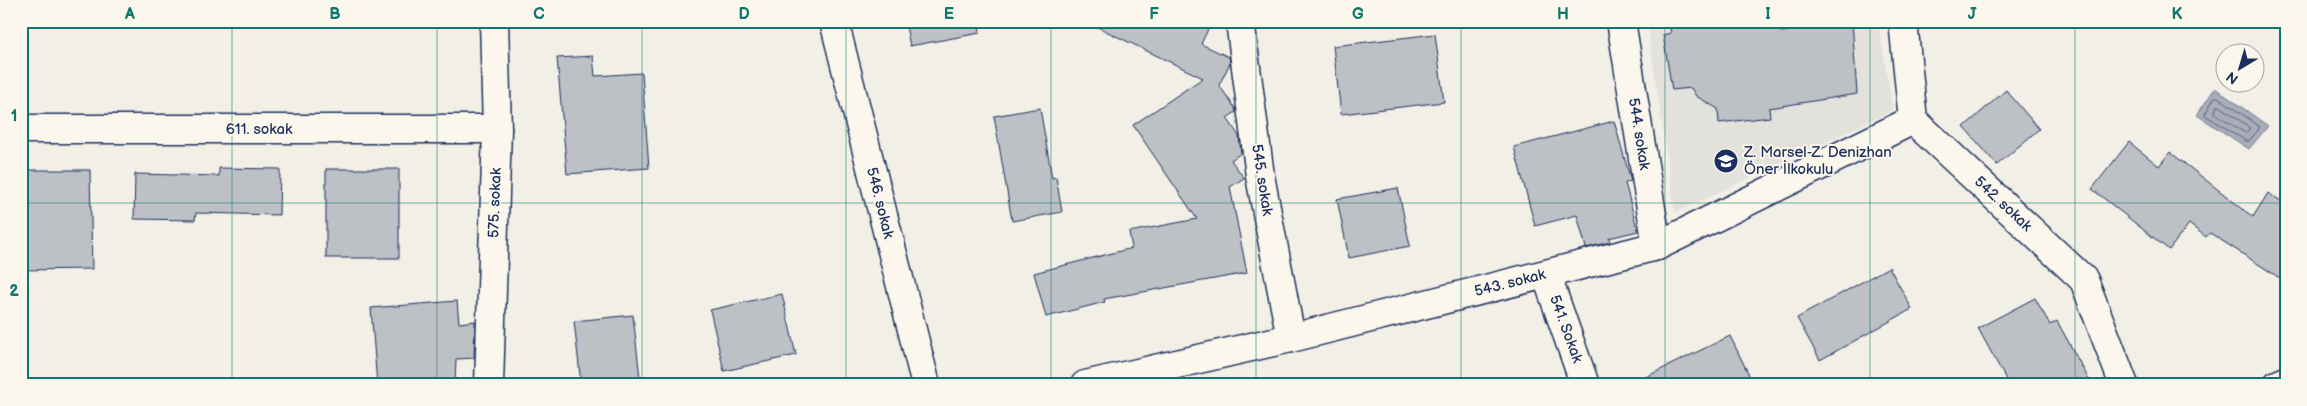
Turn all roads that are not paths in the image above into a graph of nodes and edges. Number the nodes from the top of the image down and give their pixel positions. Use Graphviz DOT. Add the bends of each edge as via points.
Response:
graph roads {
  1 [pos="494,21"];
  2 [pos="834,21"];
  3 [pos="1240,21"];
  4 [pos="1621,21"];
  5 [pos="1903,21"];
  6 [pos="1913,120"];
  7 [pos="21,129"];
  8 [pos="497,129"];
  9 [pos="1658,246"];
  10 [pos="1546,274"];
  11 [pos="1291,338"];
  12 [pos="2286,381"];
  13 [pos="489,385"];
  14 [pos="926,385"];
  15 [pos="1085,385"];
  16 [pos="1585,385"];
  17 [pos="2124,385"];
  18 [pos="2278,385"];
  1 -- 8 [label="street, 575. sokak"];
  2 -- 14 [label="street, 546. sokak"];
  3 -- 11 [label="street, 545. sokak" via="1260,176"];
  4 -- 9 [label="street, 544. sokak"];
  5 -- 6 [label="street"];
  6 -- 9 [label="street, 543. sokak"];
  6 -- 17 [label="street, 542. sokak" via="2084,280"];
  7 -- 8 [label="street, 611. sokak"];
  8 -- 13 [label="street, 575. sokak"];
  9 -- 10 [label="street, 543. sokak"];
  10 -- 11 [label="street, 543. sokak"];
  10 -- 16 [label="street, 541. Sokak"];
  11 -- 15 [label="street, 543. sokak"];
  12 -- 18 [label="street"];
}
